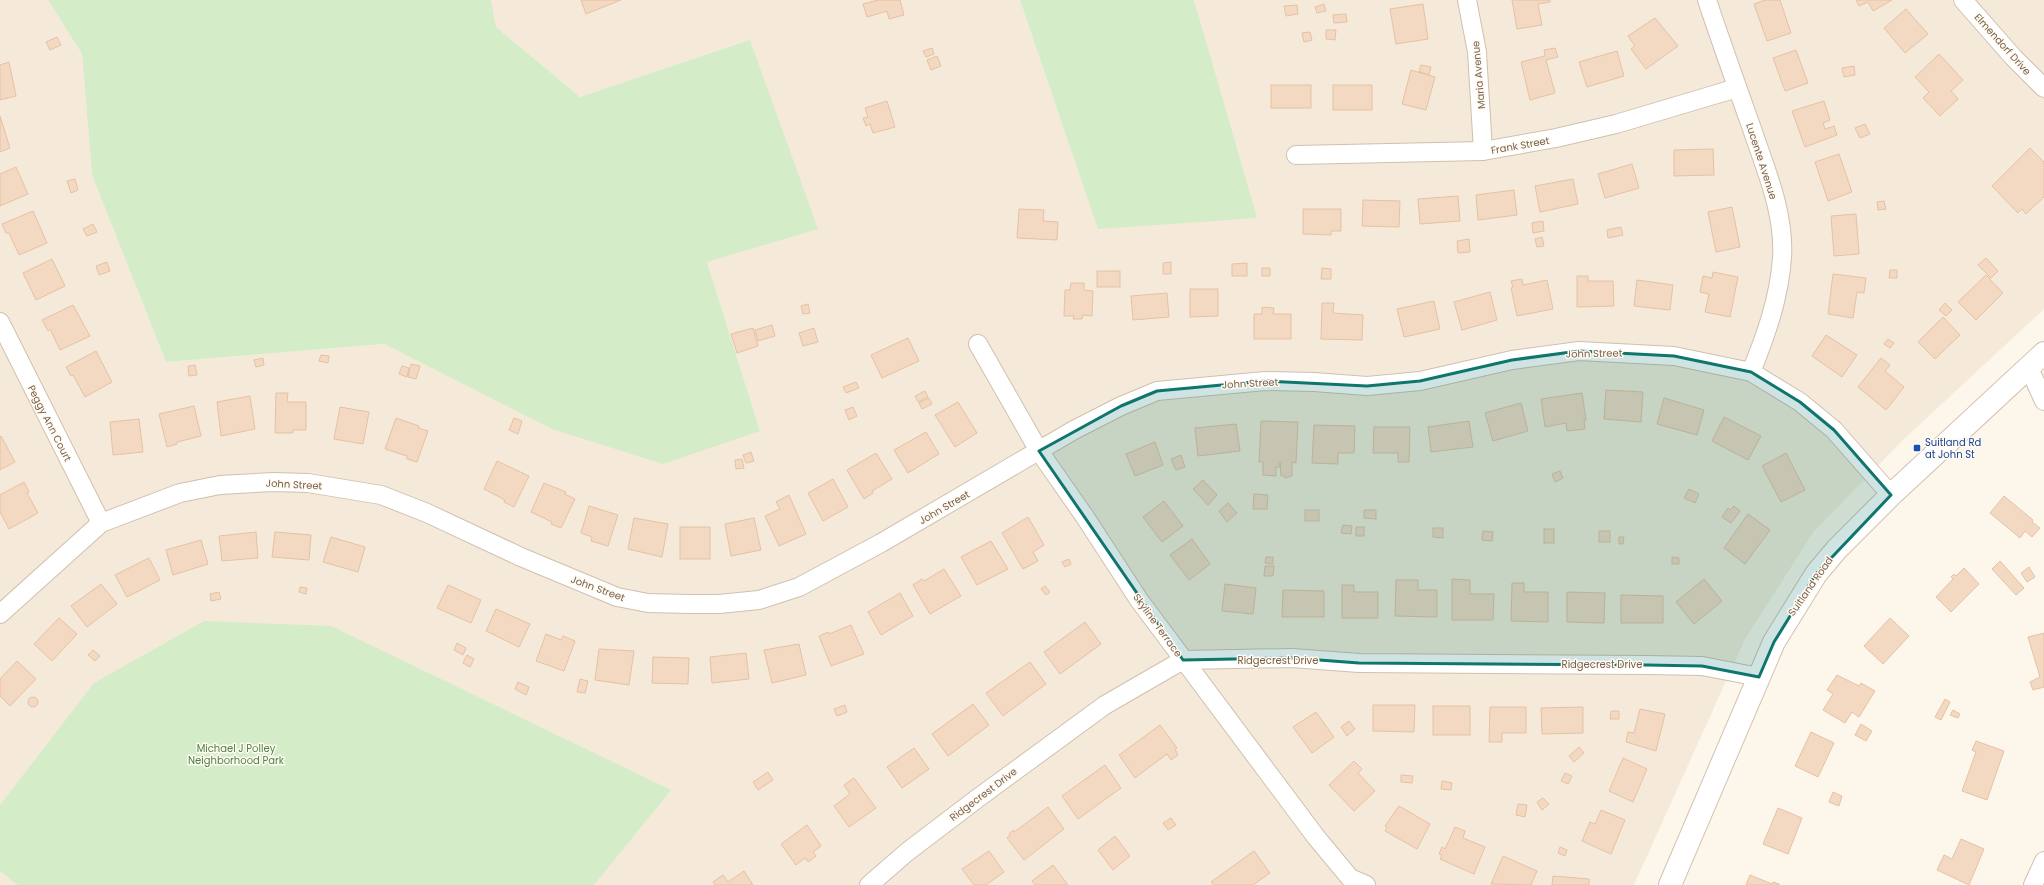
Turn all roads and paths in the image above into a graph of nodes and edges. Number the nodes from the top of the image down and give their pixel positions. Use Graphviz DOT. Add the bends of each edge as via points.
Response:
graph roads {
  1 [pos="1468,0"];
  2 [pos="1707,0"];
  3 [pos="1964,0"];
  4 [pos="1737,88"];
  5 [pos="2044,88"];
  6 [pos="1483,151"];
  7 [pos="1296,155"];
  8 [pos="0,322"];
  9 [pos="978,344"];
  10 [pos="2036,360"];
  11 [pos="1750,372"];
  12 [pos="2044,401"];
  13 [pos="1039,451"];
  14 [pos="1891,495"];
  15 [pos="101,523"];
  16 [pos="0,614"];
  17 [pos="1183,660"];
  18 [pos="1759,677"];
  19 [pos="2044,861"];
  20 [pos="1344,881"];
  21 [pos="869,885"];
  22 [pos="1366,885"];
  23 [pos="1670,885"];
  24 [pos="2034,885"];
  1 -- 6 [label="street, Maria Avenue" via="1477,52"];
  2 -- 4 [label="street, Lucente Avenue"];
  3 -- 5 [label="street, Elmendorf Drive" via="2013,57"];
  4 -- 6 [label="street, Frank Street" via="1609,126"];
  4 -- 11 [label="street, Lucente Avenue" via="1773,189 1781,231 1782,258 1776,303 1766,336"];
  6 -- 7 [label="street, Frank Street"];
  8 -- 15 [label="street, Peggy Ann Court"];
  9 -- 13 [label="street, Skyline Terrace"];
  10 -- 12 [label="street"];
  10 -- 14 [label="main road, Suitland Road"];
  11 -- 13 [label="street, John Street" via="1674,356 1579,351 1512,360 1420,381 1367,386 1265,381 1204,385 1157,391 1121,406"];
  11 -- 14 [label="street, John Street" via="1800,402 1834,430"];
  13 -- 15 [label="street, John Street" via="881,543 799,587 759,600 719,604 648,603 617,597 381,495 308,483 220,485 180,493"];
  13 -- 17 [label="street, Skyline Terrace" via="1139,600"];
  14 -- 18 [label="main road, Suitland Road" via="1816,574 1774,642"];
  15 -- 16 [label="street, John Street"];
  17 -- 18 [label="street, Ridgecrest Drive" via="1292,658 1359,663 1702,666"];
  17 -- 20 [label="street, Skyline Terrace" via="1316,837"];
  17 -- 21 [label="street, Ridgecrest Drive" via="1106,705 906,852"];
  18 -- 23 [label="main road, Suitland Road"];
  19 -- 24 [label="street"];
  20 -- 22 [label="street, Skyline Terrace"];
}
